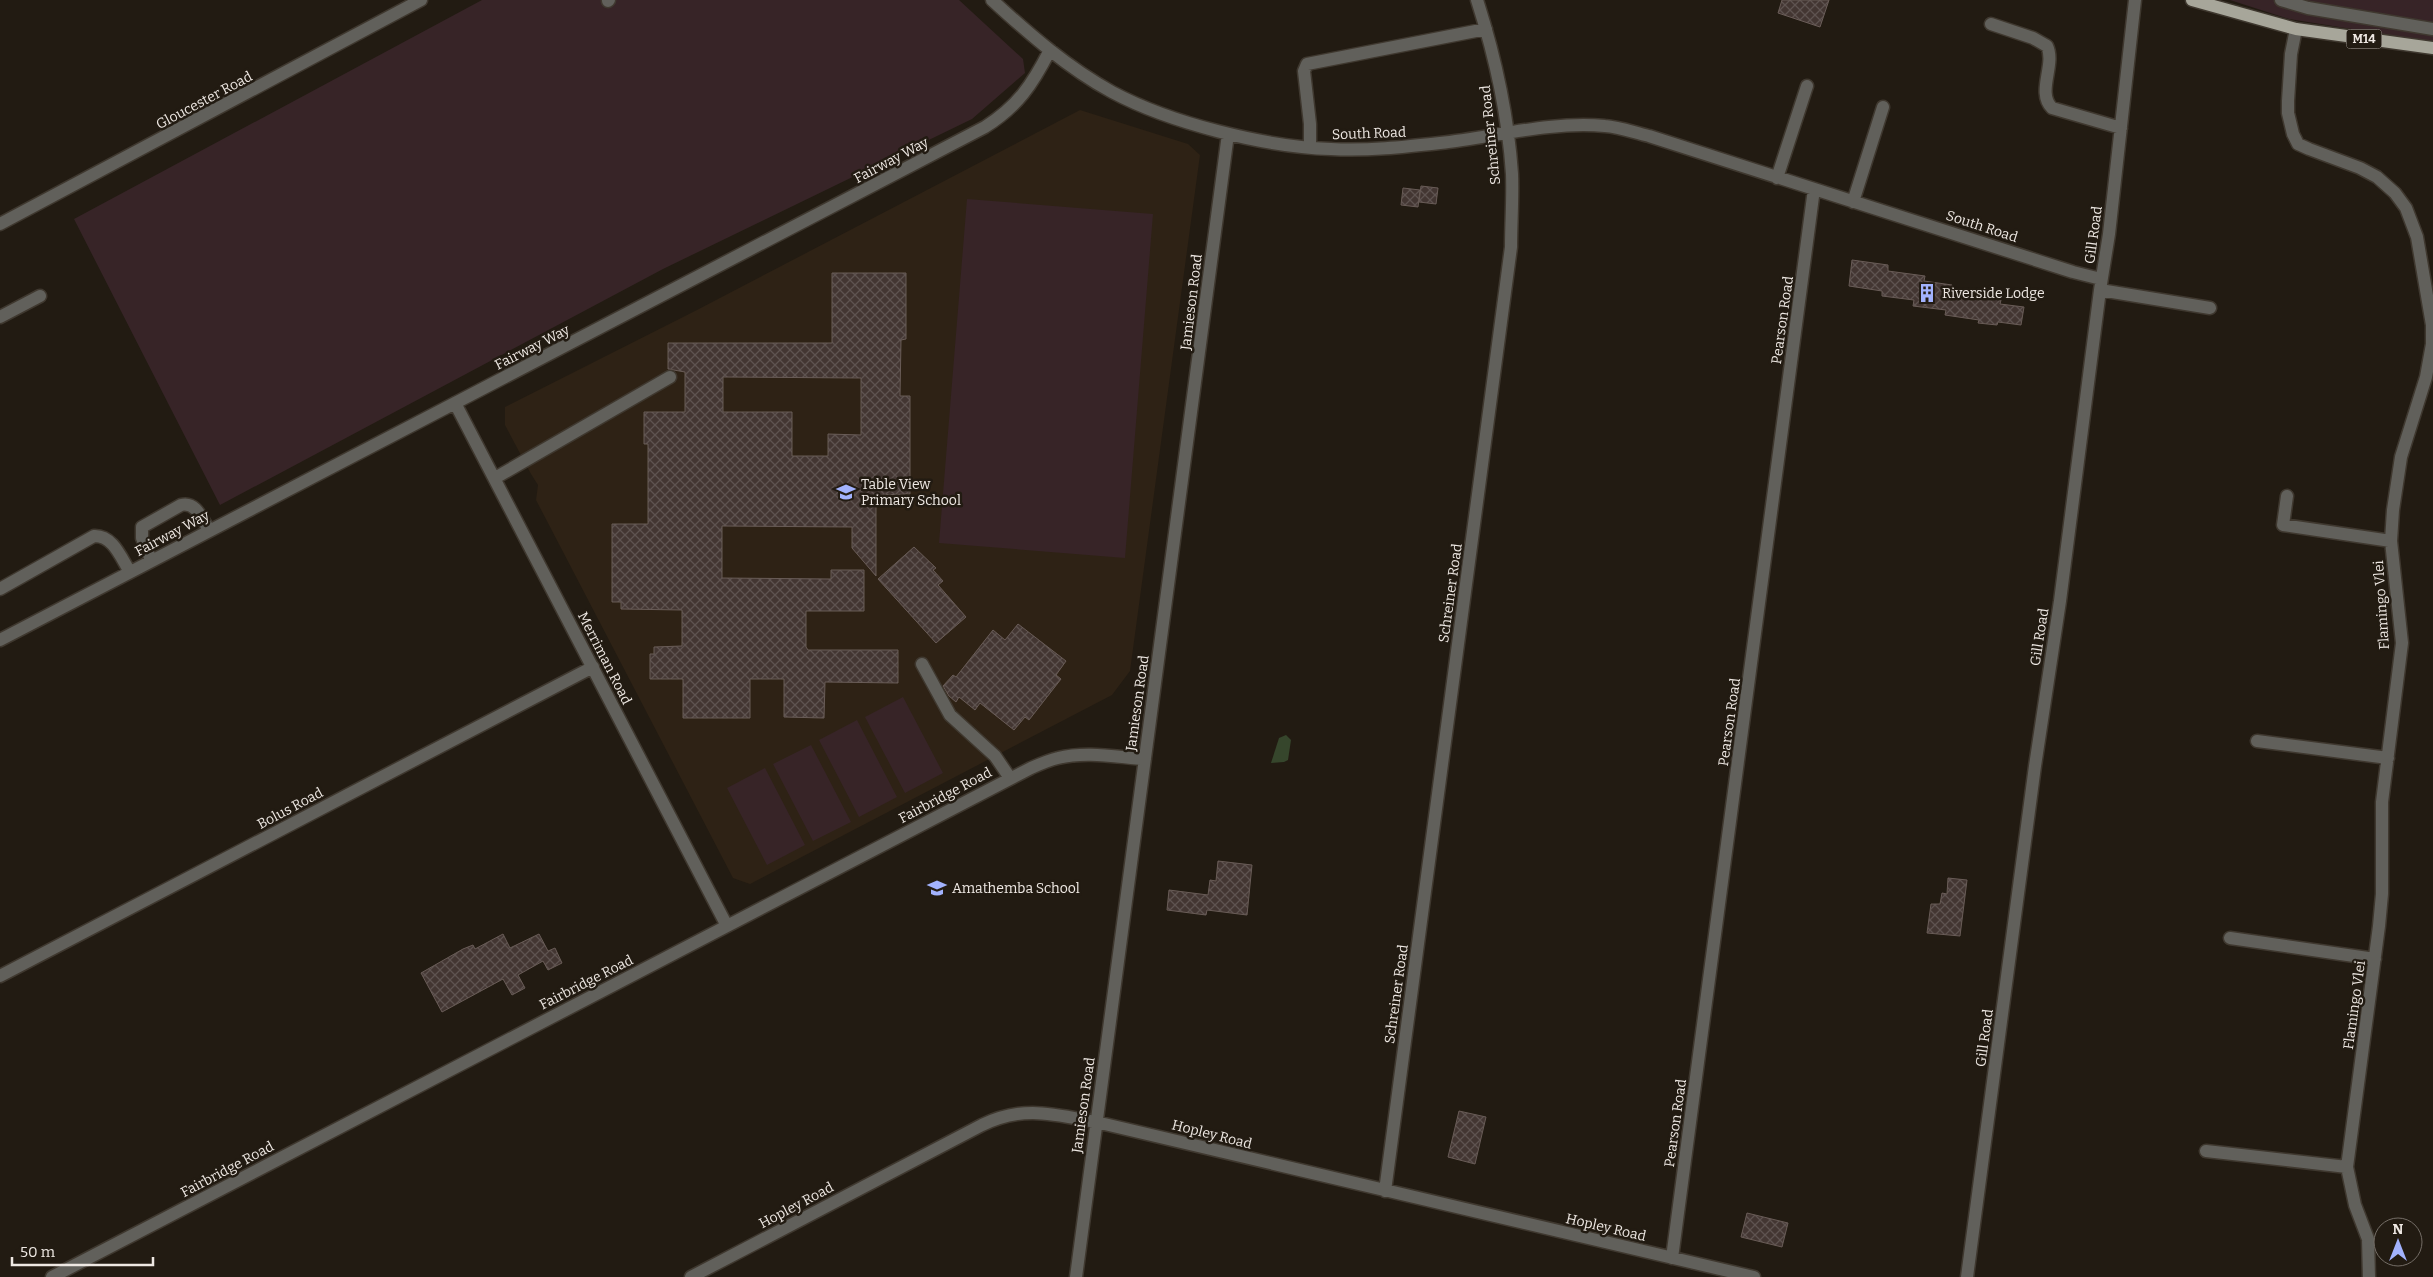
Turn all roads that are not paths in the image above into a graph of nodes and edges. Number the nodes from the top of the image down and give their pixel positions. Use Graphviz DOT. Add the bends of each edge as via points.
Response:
graph roads {
  1 [pos="421,0"];
  2 [pos="992,0"];
  3 [pos="1477,0"];
  4 [pos="2135,0"];
  5 [pos="2192,0"];
  6 [pos="2281,0"];
  7 [pos="1991,24"];
  8 [pos="1486,29"];
  9 [pos="2296,29"];
  10 [pos="2433,29"];
  11 [pos="2433,48"];
  12 [pos="1050,50"];
  13 [pos="1807,86"];
  14 [pos="1883,107"];
  15 [pos="2121,128"];
  16 [pos="1506,132"];
  17 [pos="1228,134"];
  18 [pos="1310,147"];
  19 [pos="1777,178"];
  20 [pos="1814,189"];
  21 [pos="1853,202"];
  22 [pos="0,224"];
  23 [pos="2101,285"];
  24 [pos="40,296"];
  25 [pos="2210,308"];
  26 [pos="0,317"];
  27 [pos="670,377"];
  28 [pos="455,403"];
  29 [pos="495,478"];
  30 [pos="2287,496"];
  31 [pos="209,530"];
  32 [pos="2392,541"];
  33 [pos="151,560"];
  34 [pos="130,572"];
  35 [pos="0,589"];
  36 [pos="0,640"];
  37 [pos="922,664"];
  38 [pos="593,667"];
  39 [pos="2257,741"];
  40 [pos="2388,758"];
  41 [pos="1145,759"];
  42 [pos="1010,778"];
  43 [pos="726,926"];
  44 [pos="2230,938"];
  45 [pos="2375,959"];
  46 [pos="0,976"];
  47 [pos="1096,1122"];
  48 [pos="2206,1152"];
  49 [pos="2347,1167"];
  50 [pos="1385,1191"];
  51 [pos="1672,1258"];
  52 [pos="52,1277"];
  53 [pos="691,1277"];
  54 [pos="1076,1277"];
  55 [pos="1754,1277"];
  56 [pos="1967,1277"];
  57 [pos="2369,1277"];
  1 -- 22 [label="street, Gloucester Road"];
  2 -- 12 [label="street, South Road"];
  3 -- 8 [label="street, Schreiner Road"];
  4 -- 15 [label="street, Gill Road"];
  5 -- 9 [label="main road, M14"];
  6 -- 10 [label="street" via="2308,8"];
  7 -- 15 [label="street" via="2047,46 2050,55 2046,94 2052,108"];
  8 -- 16 [label="street, Schreiner Road" via="1499,76"];
  8 -- 18 [label="street" via="1307,64 1304,71"];
  9 -- 11 [label="main road, M14"];
  9 -- 32 [label="street, Flamingo Vlei" via="2291,54 2288,113 2298,144 2377,177 2406,208 2418,237 2432,344 2426,377 2402,457 2393,510"];
  12 -- 17 [label="street, South Road" via="1112,92"];
  12 -- 28 [label="street, Fairway Way" via="1024,94 1005,114 984,128"];
  13 -- 19 [label="street"];
  14 -- 21 [label="street"];
  15 -- 23 [label="street, Gill Road"];
  16 -- 18 [label="street, South Road" via="1390,148 1330,150"];
  16 -- 19 [label="street, South Road" via="1574,125 1607,126 1649,136"];
  16 -- 50 [label="street, Schreiner Road" via="1512,174 1511,247"];
  17 -- 18 [label="street, South Road"];
  17 -- 41 [label="street, Jamieson Road"];
  19 -- 20 [label="street, South Road"];
  20 -- 21 [label="street, South Road"];
  20 -- 51 [label="street, Pearson Road"];
  21 -- 23 [label="street, South Road" via="2073,272"];
  23 -- 25 [label="street, South Road"];
  23 -- 56 [label="street, Gill Road"];
  24 -- 26 [label="street"];
  27 -- 29 [label="street"];
  28 -- 29 [label="street, Merriman Road"];
  28 -- 31 [label="street, Fairway Way"];
  29 -- 38 [label="street, Merriman Road"];
  30 -- 32 [label="street" via="2283,525"];
  31 -- 33 [label="street, Fairway Way"];
  31 -- 33 [label="street" via="194,506 181,505 142,527 142,538"];
  32 -- 40 [label="street, Flamingo Vlei" via="2402,643"];
  33 -- 34 [label="street, Fairway Way"];
  34 -- 35 [label="street" via="110,541 94,536"];
  34 -- 36 [label="street, Fairway Way"];
  37 -- 42 [label="street" via="950,715 995,756"];
  38 -- 43 [label="street, Merriman Road"];
  38 -- 46 [label="street, Bolus Road"];
  39 -- 40 [label="street"];
  40 -- 45 [label="street, Flamingo Vlei" via="2382,802 2382,894"];
  41 -- 42 [label="street, Fairbridge Road" via="1102,755 1057,758"];
  41 -- 47 [label="street, Jamieson Road"];
  42 -- 43 [label="street, Fairbridge Road"];
  43 -- 52 [label="street, Fairbridge Road"];
  44 -- 45 [label="street"];
  45 -- 49 [label="street, Flamingo Vlei"];
  47 -- 50 [label="street, Hopley Road"];
  47 -- 53 [label="street, Hopley Road" via="1046,1112 1020,1112 999,1117"];
  47 -- 54 [label="street, Jamieson Road"];
  48 -- 49 [label="street"];
  49 -- 57 [label="street, Flamingo Vlei" via="2355,1205 2368,1239"];
  50 -- 51 [label="street, Hopley Road"];
  51 -- 55 [label="street, Hopley Road"];
}
